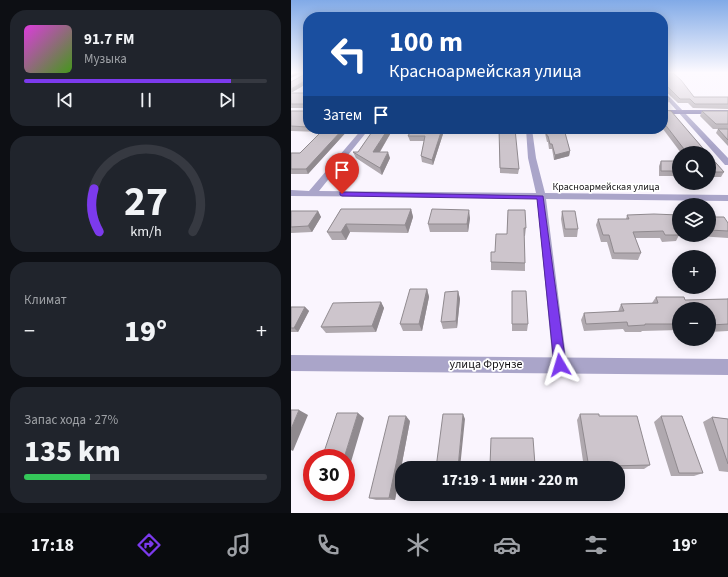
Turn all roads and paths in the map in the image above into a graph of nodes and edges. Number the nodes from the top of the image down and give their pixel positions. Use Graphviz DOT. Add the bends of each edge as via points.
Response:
graph roads {
  1 [pos="668,98"];
  2 [pos="668,112"];
  3 [pos="680,112"];
  4 [pos="728,112"];
  5 [pos="362,134"];
  6 [pos="530,134"];
  7 [pos="728,163"];
  8 [pos="291,193"];
  9 [pos="312,193"];
  10 [pos="541,197"];
  11 [pos="728,198"];
  12 [pos="291,363"];
  13 [pos="560,365"];
  14 [pos="728,367"];
  1 -- 3 [label="street"];
  2 -- 3 [label="main road"];
  3 -- 4 [label="main road"];
  3 -- 7 [label="street"];
  5 -- 9 [label="street"];
  6 -- 10 [label="street"];
  8 -- 9 [label="street, Красноармейская улица"];
  9 -- 10 [label="street, Красноармейская улица"];
  10 -- 11 [label="street, Красноармейская улица"];
  10 -- 13 [label="street"];
  12 -- 13 [label="street, улица Фрунзе"];
  13 -- 14 [label="street, улица Фрунзе"];
}
